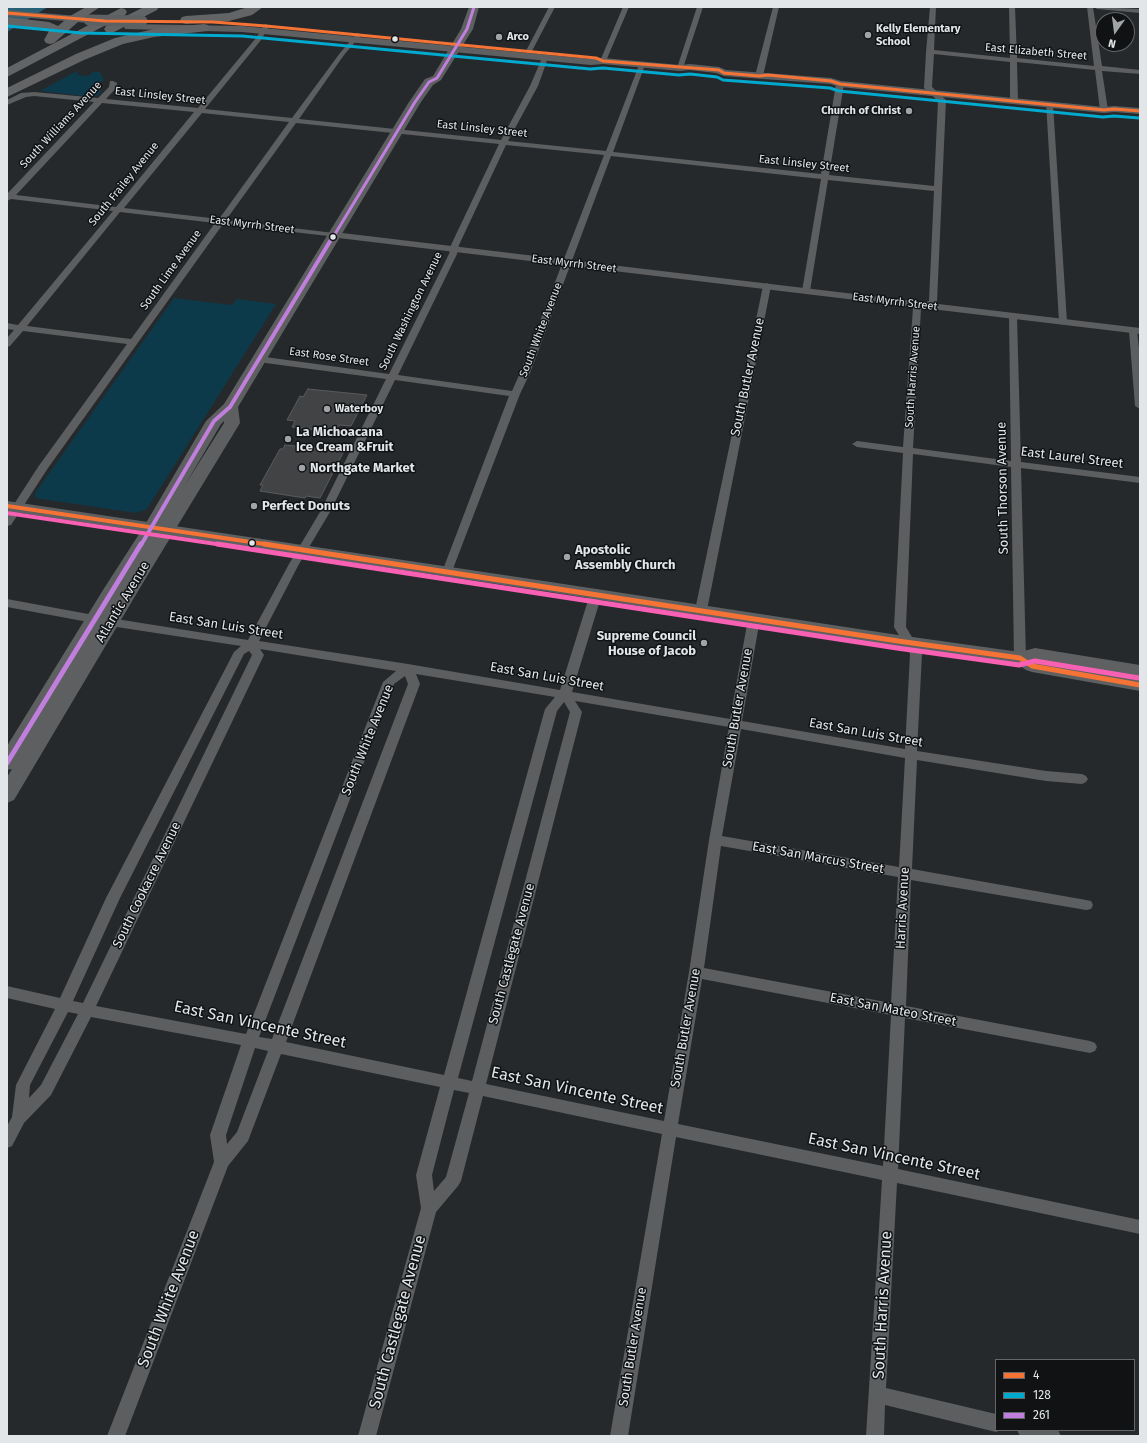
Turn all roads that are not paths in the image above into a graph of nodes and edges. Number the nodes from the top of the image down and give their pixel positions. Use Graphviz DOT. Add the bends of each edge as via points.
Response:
graph roads {
  1 [pos="94,7"];
  2 [pos="131,7"];
  3 [pos="257,7"];
  4 [pos="263,7"];
  5 [pos="464,7"];
  6 [pos="474,7"];
  7 [pos="552,7"];
  8 [pos="626,7"];
  9 [pos="700,7"];
  10 [pos="776,7"];
  11 [pos="933,7"];
  12 [pos="1012,7"];
  13 [pos="1090,7"];
  14 [pos="1097,7"];
  15 [pos="158,8"];
  16 [pos="1140,11"];
  17 [pos="7,13"];
  18 [pos="7,20"];
  19 [pos="46,21"];
  20 [pos="78,22"];
  21 [pos="165,22"];
  22 [pos="247,27"];
  23 [pos="204,28"];
  24 [pos="263,32"];
  25 [pos="357,37"];
  26 [pos="50,40"];
  27 [pos="450,46"];
  28 [pos="529,51"];
  29 [pos="929,52"];
  30 [pos="544,58"];
  31 [pos="1013,60"];
  32 [pos="603,61"];
  33 [pos="7,62"];
  34 [pos="642,64"];
  35 [pos="680,68"];
  36 [pos="1099,69"];
  37 [pos="1140,72"];
  38 [pos="7,73"];
  39 [pos="759,76"];
  40 [pos="113,83"];
  41 [pos="7,84"];
  42 [pos="840,84"];
  43 [pos="7,93"];
  44 [pos="934,93"];
  45 [pos="100,101"];
  46 [pos="1014,101"];
  47 [pos="7,104"];
  48 [pos="1049,104"];
  49 [pos="1104,110"];
  50 [pos="198,111"];
  51 [pos="1140,111"];
  52 [pos="1140,116"];
  53 [pos="294,121"];
  54 [pos="398,131"];
  55 [pos="503,143"];
  56 [pos="608,154"];
  57 [pos="826,177"];
  58 [pos="938,189"];
  59 [pos="8,197"];
  60 [pos="117,210"];
  61 [pos="221,222"];
  62 [pos="334,235"];
  63 [pos="454,250"];
  64 [pos="567,263"];
  65 [pos="767,286"];
  66 [pos="806,291"];
  67 [pos="925,305"];
  68 [pos="1013,317"];
  69 [pos="1063,322"];
  70 [pos="7,326"];
  71 [pos="21,328"];
  72 [pos="1136,331"];
  73 [pos="133,342"];
  74 [pos="7,344"];
  75 [pos="258,359"];
  76 [pos="392,377"];
  77 [pos="515,394"];
  78 [pos="1140,406"];
  79 [pos="857,444"];
  80 [pos="908,449"];
  81 [pos="1017,464"];
  82 [pos="1140,480"];
  83 [pos="13,507"];
  84 [pos="7,523"];
  85 [pos="159,529"];
  86 [pos="303,550"];
  87 [pos="447,572"];
  88 [pos="596,594"];
  89 [pos="7,603"];
  90 [pos="701,610"];
  91 [pos="754,619"];
  92 [pos="103,621"];
  93 [pos="909,642"];
  94 [pos="251,645"];
  95 [pos="1020,658"];
  96 [pos="408,668"];
  97 [pos="1140,672"];
  98 [pos="1140,685"];
  99 [pos="565,694"];
  100 [pos="735,724"];
  101 [pos="912,755"];
  102 [pos="7,763"];
  103 [pos="1082,779"];
  104 [pos="7,795"];
  105 [pos="715,840"];
  106 [pos="905,873"];
  107 [pos="1086,905"];
  108 [pos="696,972"];
  109 [pos="7,992"];
  110 [pos="64,1005"];
  111 [pos="87,1010"];
  112 [pos="898,1011"];
  113 [pos="250,1041"];
  114 [pos="275,1047"];
  115 [pos="1090,1047"];
  116 [pos="448,1083"];
  117 [pos="476,1089"];
  118 [pos="19,1118"];
  119 [pos="669,1129"];
  120 [pos="7,1141"];
  121 [pos="222,1162"];
  122 [pos="890,1175"];
  123 [pos="430,1208"];
  124 [pos="1140,1227"];
  125 [pos="878,1395"];
  126 [pos="995,1423"];
  127 [pos="1030,1431"];
  128 [pos="116,1436"];
  129 [pos="367,1436"];
  130 [pos="619,1436"];
  131 [pos="875,1436"];
  132 [pos="1052,1436"];
  1 -- 20 [label="highway"];
  2 -- 38 [label="highway"];
  3 -- 21 [label="highway" via="229,17"];
  4 -- 22 [label="highway"];
  5 -- 27 [label="main road, Atlantic Avenue"];
  6 -- 27 [label="main road, Atlantic Avenue" via="467,29"];
  7 -- 28 [label="street"];
  8 -- 32 [label="street"];
  9 -- 35 [label="street"];
  10 -- 39 [label="street"];
  11 -- 29 [label="street, South Harris Avenue"];
  12 -- 31 [label="street"];
  13 -- 36 [label="street"];
  14 -- 16 [label="street"];
  15 -- 41 [label="highway" via="112,28"];
  17 -- 19 [label="main road"];
  18 -- 19 [label="highway"];
  19 -- 20 [label="main road"];
  19 -- 26 [label="highway" via="55,32"];
  20 -- 21 [label="main road, bridge"];
  20 -- 23 [label="main road" via="129,27"];
  20 -- 26 [label="highway"];
  21 -- 22 [label="main road"];
  22 -- 23 [label="main road"];
  22 -- 24 [label="main road"];
  23 -- 43 [label="highway" via="154,33 119,41"];
  24 -- 25 [label="main road"];
  24 -- 25 [label="main road"];
  24 -- 50 [label="street, South Frailey Avenue"];
  25 -- 27 [label="main road"];
  25 -- 53 [label="street, South Lime Avenue"];
  26 -- 33 [label="highway"];
  27 -- 28 [label="main road"];
  27 -- 30 [label="main road"];
  27 -- 54 [label="main road, Atlantic Avenue" via="426,77 429,82"];
  28 -- 32 [label="main road" via="596,58"];
  29 -- 31 [label="street, East Elizabeth Street"];
  29 -- 44 [label="street, South Harris Avenue" via="928,88"];
  30 -- 32 [label="main road"];
  30 -- 55 [label="street, South Washington Avenue" via="534,86"];
  31 -- 36 [label="street, East Elizabeth Street"];
  31 -- 46 [label="street"];
  32 -- 34 [label="main road"];
  34 -- 35 [label="main road"];
  34 -- 56 [label="street, South White Avenue"];
  35 -- 39 [label="main road" via="684,71"];
  36 -- 37 [label="street, East Elizabeth Street"];
  36 -- 49 [label="street"];
  39 -- 42 [label="main road" via="766,79 831,86"];
  40 -- 45 [label="street, South Williams Avenue"];
  42 -- 44 [label="main road"];
  42 -- 57 [label="street"];
  44 -- 46 [label="main road"];
  44 -- 58 [label="street, South Harris Avenue" via="942,100"];
  45 -- 47 [label="street, East Linsley Street" via="34,94 24,95"];
  45 -- 50 [label="street, East Linsley Street"];
  45 -- 59 [label="street, South Williams Avenue"];
  46 -- 48 [label="main road"];
  48 -- 49 [label="main road"];
  48 -- 69 [label="street"];
  49 -- 51 [label="main road"];
  49 -- 52 [label="main road"];
  50 -- 53 [label="street, East Linsley Street"];
  50 -- 60 [label="street, South Frailey Avenue"];
  53 -- 54 [label="street, East Linsley Street"];
  53 -- 61 [label="street, South Lime Avenue"];
  54 -- 55 [label="street, East Linsley Street"];
  54 -- 62 [label="main road, Atlantic Avenue"];
  55 -- 56 [label="street, East Linsley Street"];
  55 -- 63 [label="street, South Washington Avenue"];
  56 -- 57 [label="street, East Linsley Street"];
  56 -- 64 [label="street, South White Avenue"];
  57 -- 58 [label="street, East Linsley Street"];
  57 -- 66 [label="street"];
  58 -- 67 [label="street, South Harris Avenue" via="933,302"];
  59 -- 60 [label="street, East Myrrh Street"];
  60 -- 61 [label="street, East Myrrh Street"];
  60 -- 71 [label="street, South Frailey Avenue"];
  61 -- 62 [label="street, East Myrrh Street"];
  61 -- 73 [label="street, South Lime Avenue"];
  62 -- 63 [label="street, East Myrrh Street"];
  62 -- 75 [label="main road, Atlantic Avenue"];
  63 -- 64 [label="street, East Myrrh Street"];
  63 -- 76 [label="street, South Washington Avenue"];
  64 -- 65 [label="street, East Myrrh Street"];
  64 -- 77 [label="street, South White Avenue"];
  65 -- 66 [label="street, East Myrrh Street"];
  65 -- 90 [label="street, South Butler Avenue"];
  66 -- 67 [label="street, East Myrrh Street"];
  67 -- 68 [label="street, East Myrrh Street"];
  67 -- 80 [label="street, South Harris Avenue" via="917,308"];
  68 -- 69 [label="street, East Myrrh Street"];
  68 -- 81 [label="street, South Thorson Avenue"];
  69 -- 72 [label="street, East Myrrh Street"];
  70 -- 71 [label="street"];
  71 -- 73 [label="street"];
  71 -- 74 [label="street, South Frailey Avenue"];
  72 -- 78 [label="street"];
  73 -- 83 [label="street, South Lime Avenue"];
  75 -- 76 [label="street, East Rose Street"];
  75 -- 85 [label="main road, Atlantic Avenue" via="230,407 232,423"];
  76 -- 77 [label="street, East Rose Street"];
  76 -- 86 [label="street, South Washington Avenue" via="325,512"];
  77 -- 87 [label="street, South White Avenue"];
  79 -- 80 [label="street, East Laurel Street"];
  80 -- 81 [label="street, East Laurel Street"];
  80 -- 93 [label="street, South Harris Avenue" via="900,627"];
  81 -- 82 [label="street, East Laurel Street"];
  81 -- 95 [label="street, South Thorson Avenue"];
  83 -- 84 [label="street, South Lime Avenue"];
  83 -- 85 [label="main road"];
  85 -- 86 [label="main road"];
  85 -- 92 [label="main road, Atlantic Avenue"];
  86 -- 87 [label="main road"];
  86 -- 94 [label="street, South Cookacre Avenue"];
  87 -- 88 [label="main road"];
  88 -- 90 [label="main road"];
  88 -- 99 [label="street, South Castlegate Avenue"];
  89 -- 92 [label="street, East San Luis Street"];
  90 -- 91 [label="main road"];
  91 -- 93 [label="main road"];
  91 -- 100 [label="street, South Butler Avenue"];
  92 -- 94 [label="street, East San Luis Street"];
  92 -- 102 [label="main road, Atlantic Avenue"];
  92 -- 104 [label="main road, Atlantic Avenue"];
  93 -- 95 [label="main road"];
  93 -- 101 [label="street, Harris Avenue" via="916,654"];
  94 -- 96 [label="street, East San Luis Street"];
  94 -- 110 [label="street, South Cookacre Avenue" via="240,652 113,898"];
  94 -- 111 [label="street, South Cookacre Avenue" via="258,654"];
  95 -- 97 [label="main road" via="1035,654"];
  95 -- 98 [label="main road" via="1032,666"];
  96 -- 99 [label="street, East San Luis Street"];
  96 -- 113 [label="street, South White Avenue" via="389,682"];
  96 -- 114 [label="street, South White Avenue" via="414,684"];
  99 -- 100 [label="street, East San Luis Street"];
  99 -- 116 [label="street, South Castlegate Avenue" via="551,709"];
  99 -- 117 [label="street, South Castlegate Avenue" via="576,712"];
  100 -- 101 [label="street, East San Luis Street"];
  100 -- 105 [label="street, South Butler Avenue"];
  101 -- 103 [label="street, East San Luis Street" via="1046,776"];
  101 -- 106 [label="street, Harris Avenue"];
  105 -- 106 [label="street, East San Marcus Street"];
  105 -- 108 [label="street, South Butler Avenue"];
  106 -- 107 [label="street, East San Marcus Street"];
  106 -- 112 [label="street, Harris Avenue"];
  108 -- 112 [label="street, East San Mateo Street"];
  108 -- 119 [label="street, South Butler Avenue"];
  109 -- 110 [label="street, East San Vincente Street"];
  110 -- 111 [label="street, East San Vincente Street"];
  110 -- 118 [label="street, South Cookacre Avenue" via="23,1085"];
  111 -- 113 [label="street, East San Vincente Street"];
  111 -- 118 [label="street, South Cookacre Avenue" via="46,1090"];
  112 -- 115 [label="street, East San Mateo Street"];
  112 -- 122 [label="street, Harris Avenue"];
  113 -- 114 [label="street, East San Vincente Street"];
  113 -- 121 [label="street, South White Avenue" via="218,1135"];
  114 -- 116 [label="street, East San Vincente Street"];
  114 -- 121 [label="street, South White Avenue" via="243,1136"];
  116 -- 117 [label="street, East San Vincente Street"];
  116 -- 123 [label="street, South Castlegate Avenue" via="424,1175"];
  117 -- 119 [label="street, East San Vincente Street"];
  117 -- 123 [label="street, South Castlegate Avenue" via="453,1181"];
  118 -- 120 [label="street, South Cookacre Avenue"];
  119 -- 122 [label="street, East San Vincente Street"];
  119 -- 130 [label="street, South Butler Avenue"];
  121 -- 128 [label="street, South White Avenue"];
  122 -- 124 [label="street, East San Vincente Street"];
  122 -- 125 [label="street, South Harris Avenue"];
  123 -- 129 [label="street, South Castlegate Avenue"];
  125 -- 126 [label="street"];
  125 -- 131 [label="street, South Harris Avenue"];
  127 -- 132 [label="street"];
}
